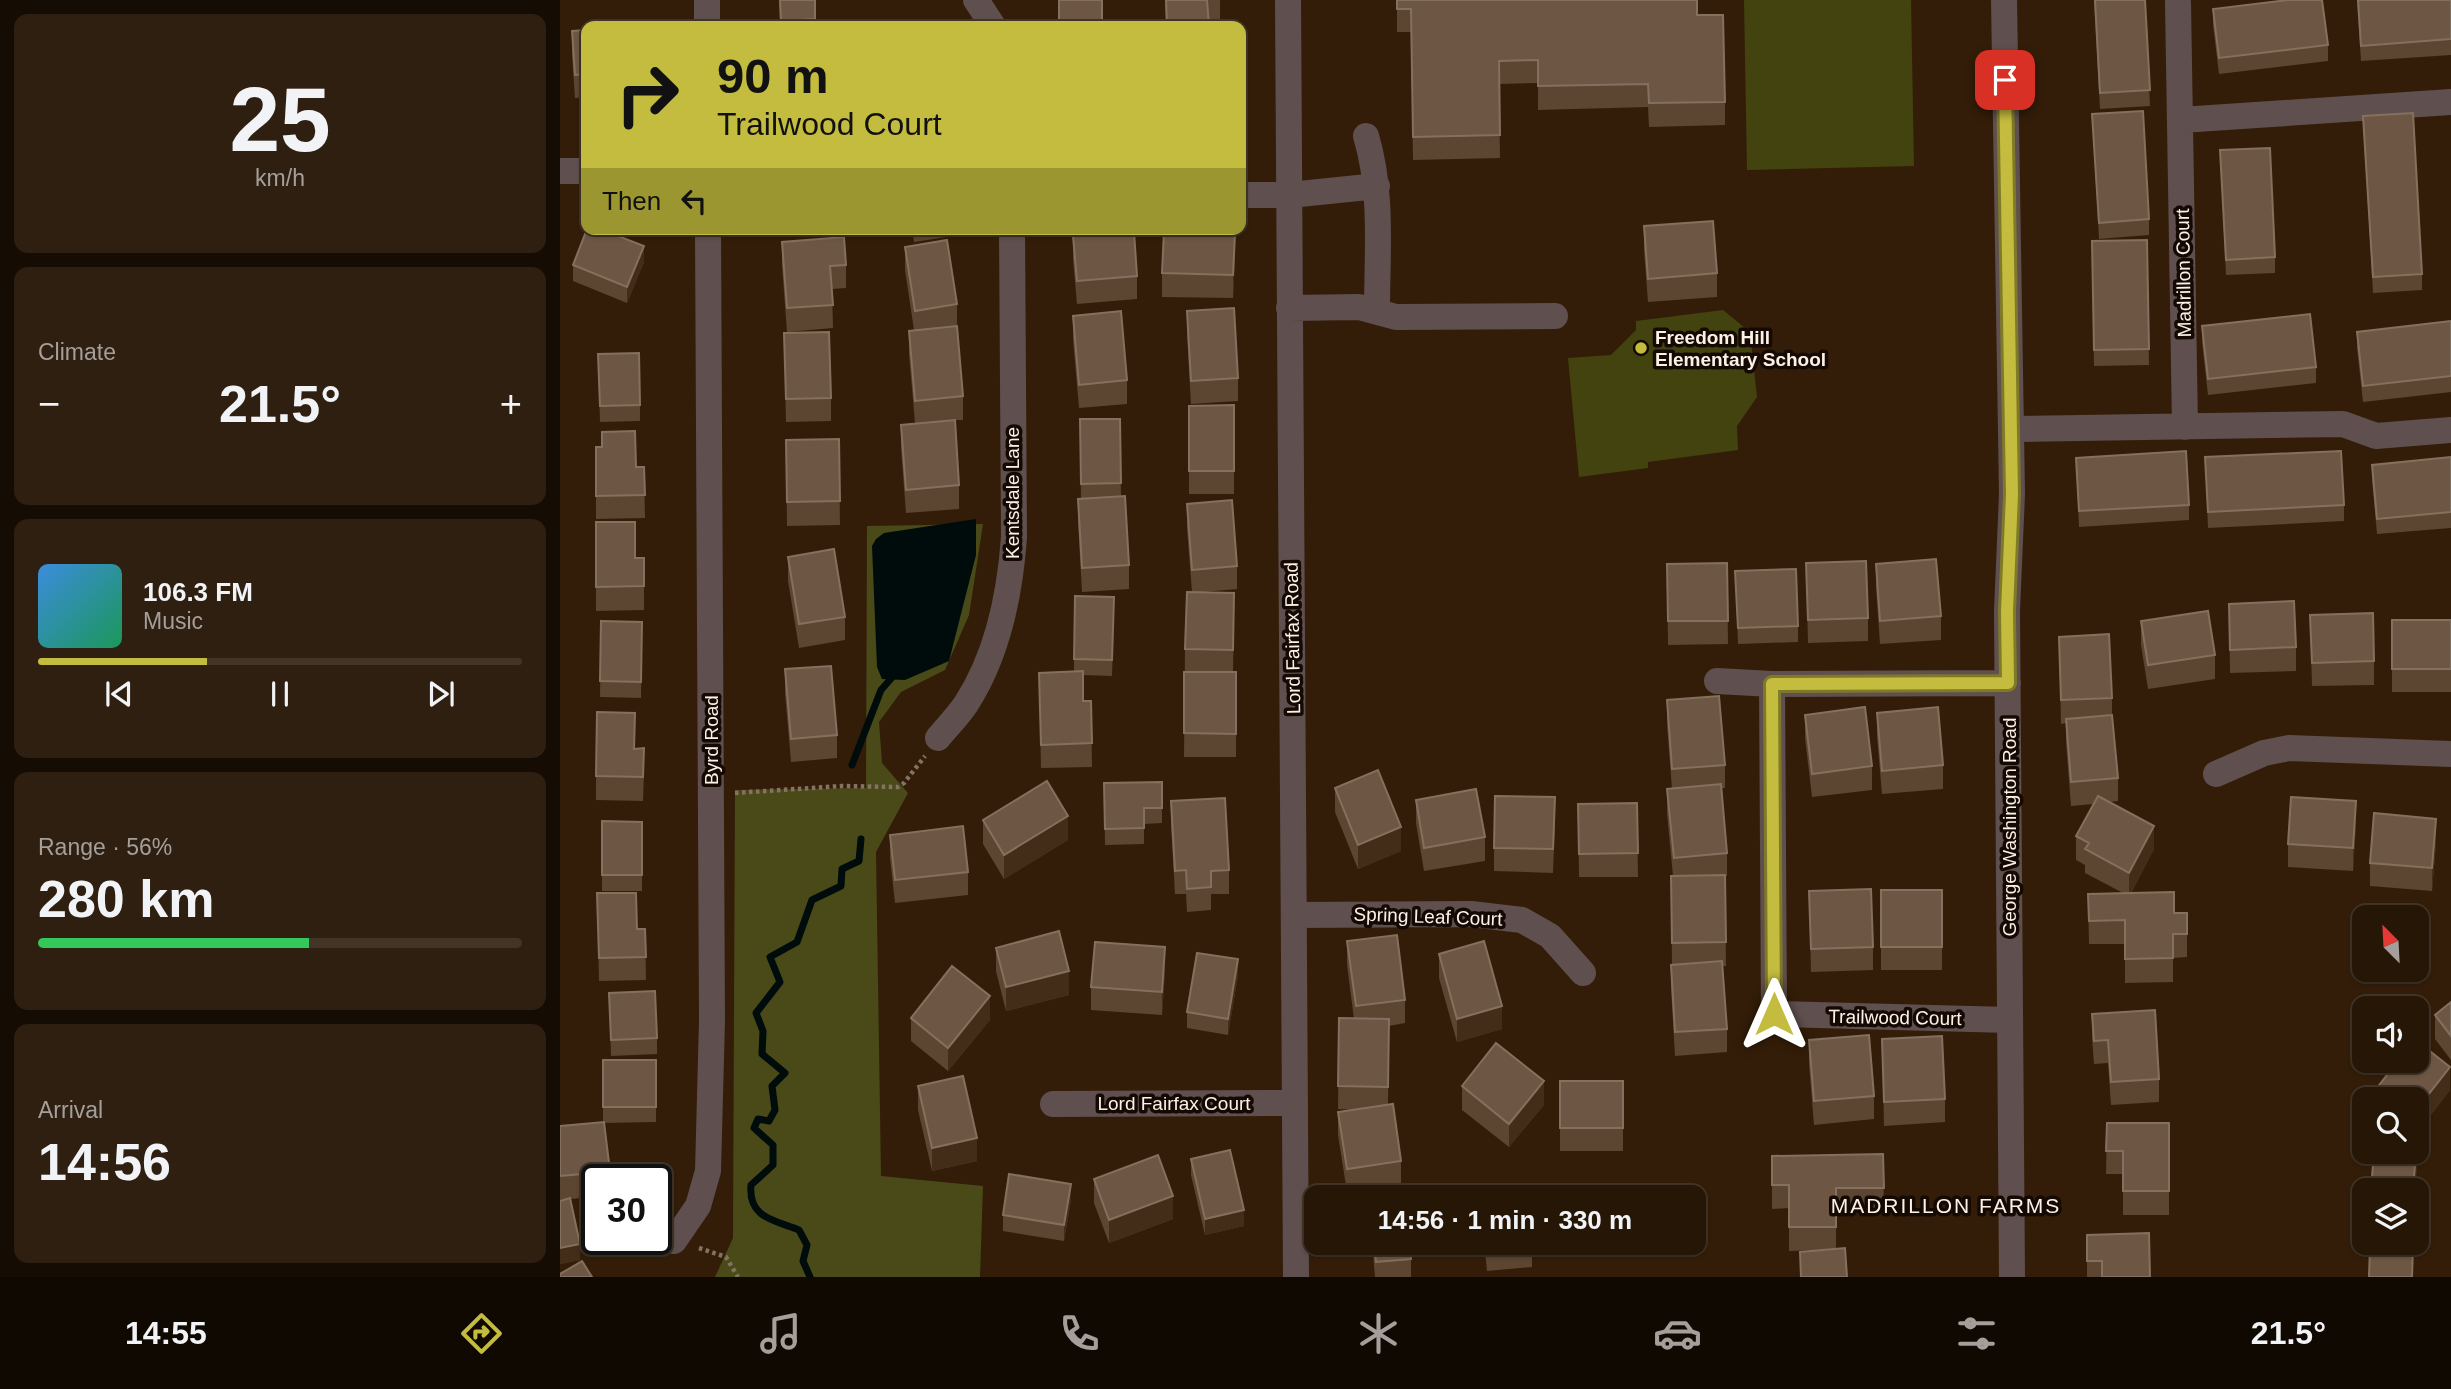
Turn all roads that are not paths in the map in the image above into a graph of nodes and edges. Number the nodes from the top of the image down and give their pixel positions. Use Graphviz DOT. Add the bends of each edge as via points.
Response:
graph roads {
  1 [pos="707,0"];
  2 [pos="976,0"];
  3 [pos="1288,0"];
  4 [pos="2004,0"];
  5 [pos="2178,3"];
  6 [pos="707,21"];
  7 [pos="990,21"];
  8 [pos="2451,102"];
  9 [pos="2180,120"];
  10 [pos="1366,136"];
  11 [pos="560,171"];
  12 [pos="581,171"];
  13 [pos="1377,186"];
  14 [pos="1246,195"];
  15 [pos="1290,195"];
  16 [pos="708,235"];
  17 [pos="1013,235"];
  18 [pos="1289,308"];
  19 [pos="1377,312"];
  20 [pos="1555,316"];
  21 [pos="2185,427"];
  22 [pos="2011,429"];
  23 [pos="2451,430"];
  24 [pos="1717,681"];
  25 [pos="2008,683"];
  26 [pos="1772,684"];
  27 [pos="938,738"];
  28 [pos="2451,754"];
  29 [pos="2216,774"];
  30 [pos="1294,915"];
  31 [pos="1583,973"];
  32 [pos="2010,1020"];
  33 [pos="1294,1103"];
  34 [pos="1053,1104"];
  35 [pos="674,1241"];
  36 [pos="1296,1277"];
  37 [pos="2012,1277"];
  1 -- 6 [label="street"];
  2 -- 7 [label="street"];
  3 -- 15 [label="street, Lord Fairfax Road"];
  4 -- 22 [label="street, George Washington Road"];
  5 -- 9 [label="street, Madrillon Court"];
  8 -- 9 [label="street"];
  9 -- 21 [label="street, Madrillon Court"];
  10 -- 13 [label="street"];
  11 -- 12 [label="street"];
  13 -- 15 [label="street"];
  13 -- 19 [label="street"];
  14 -- 15 [label="street"];
  15 -- 18 [label="street, Lord Fairfax Road"];
  16 -- 35 [label="street, Byrd Road" via="709,1171 698,1206"];
  17 -- 27 [label="street, Kentsdale Lane" via="1011,575 986,665 966,704"];
  18 -- 19 [label="street" via="1359,307"];
  18 -- 30 [label="street, Lord Fairfax Road"];
  19 -- 20 [label="street" via="1396,317"];
  21 -- 22 [label="street"];
  21 -- 23 [label="street" via="2343,424 2376,436"];
  22 -- 25 [label="street, George Washington Road"];
  24 -- 26 [label="street"];
  25 -- 26 [label="street"];
  25 -- 32 [label="street, George Washington Road"];
  26 -- 32 [label="street, Trailwood Court" via="1774,1014"];
  28 -- 29 [label="street" via="2289,748 2264,753"];
  30 -- 31 [label="street, Spring Leaf Court" via="1471,914 1522,920 1550,936"];
  30 -- 33 [label="street, Lord Fairfax Road"];
  32 -- 37 [label="street, George Washington Road"];
  33 -- 34 [label="street, Lord Fairfax Court"];
  33 -- 36 [label="street, Lord Fairfax Road"];
}
